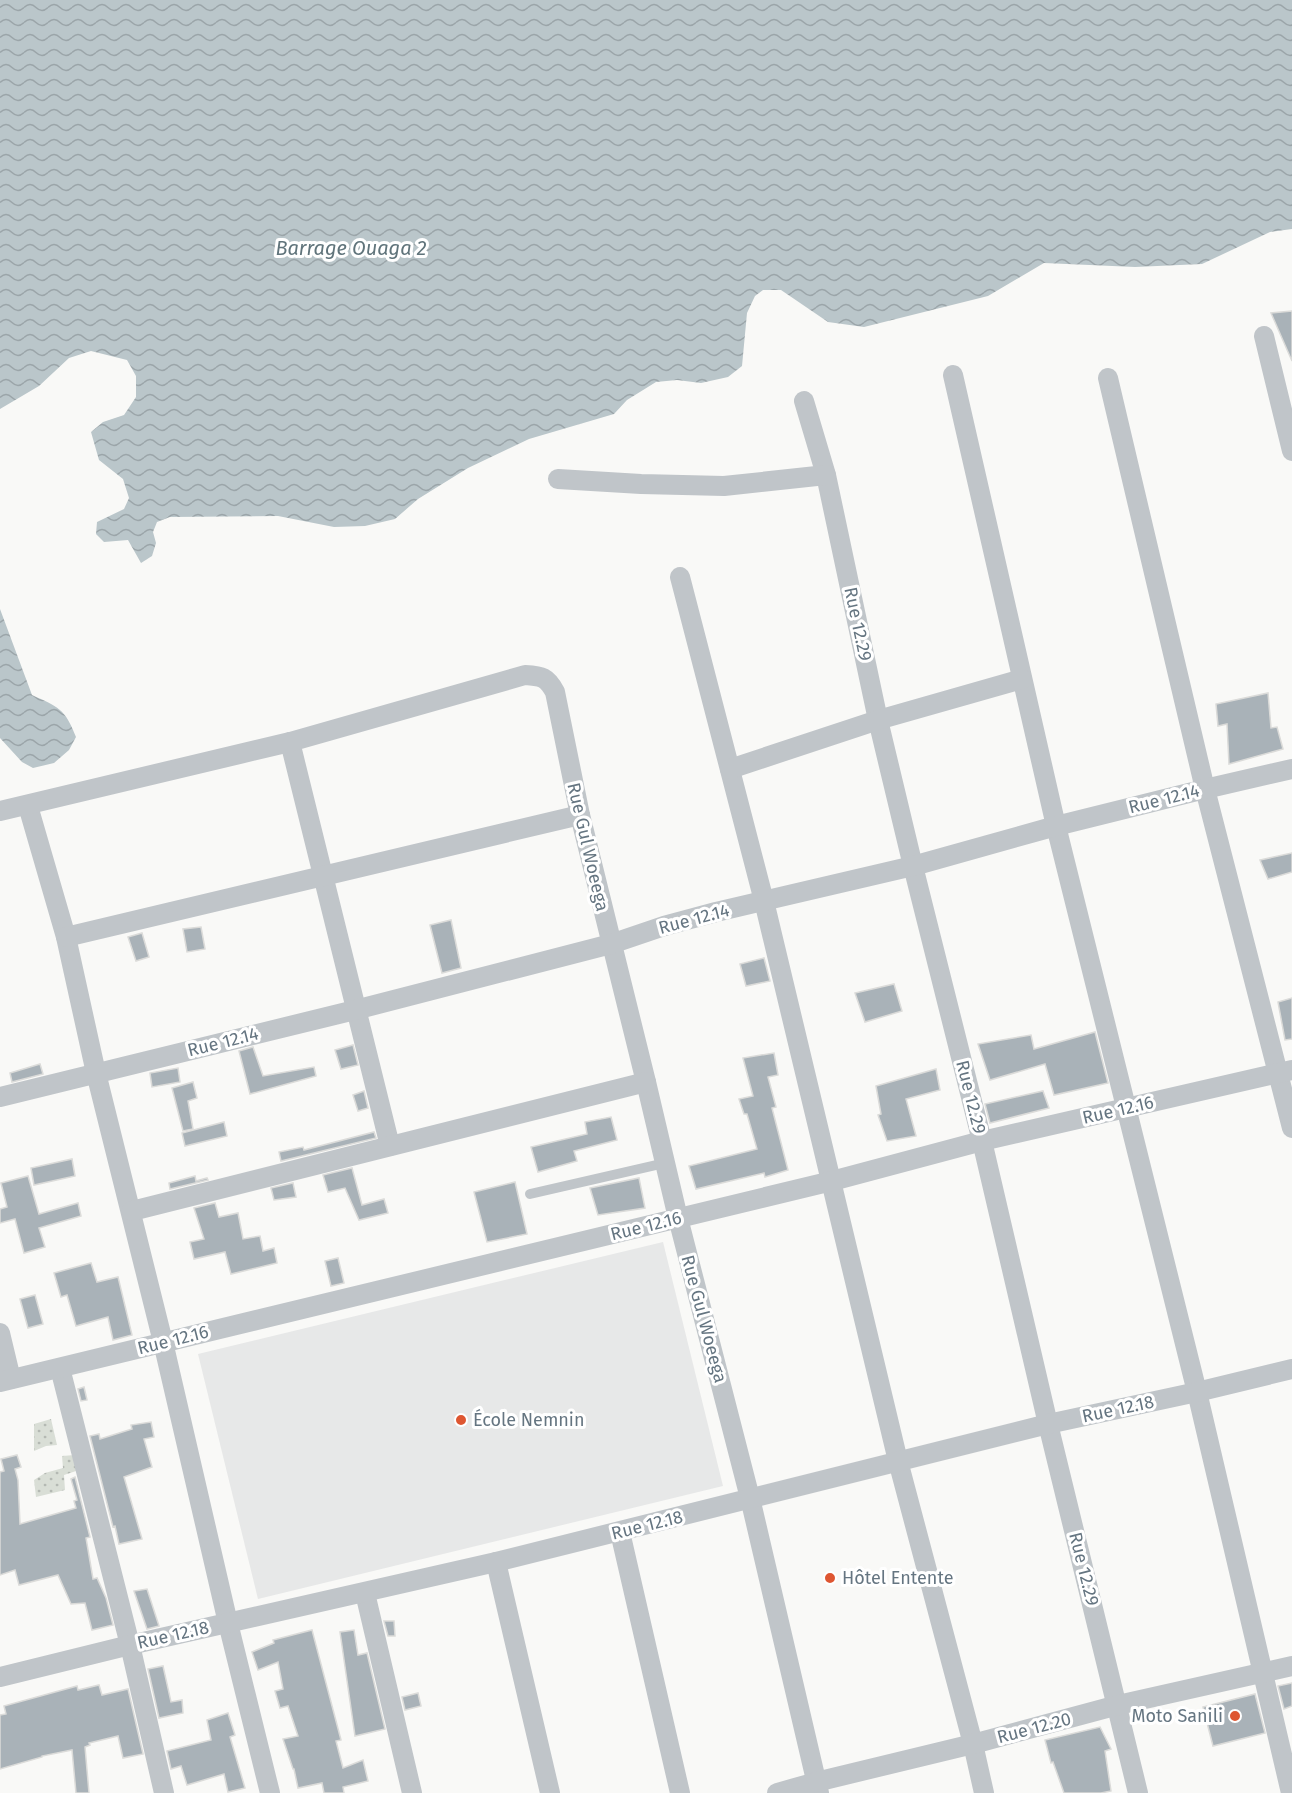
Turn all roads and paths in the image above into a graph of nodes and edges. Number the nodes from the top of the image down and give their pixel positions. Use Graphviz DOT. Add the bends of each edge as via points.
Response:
graph roads {
  1 [pos="1264,336"];
  2 [pos="953,375"];
  3 [pos="1108,378"];
  4 [pos="804,401"];
  5 [pos="1292,451"];
  6 [pos="825,475"];
  7 [pos="558,479"];
  8 [pos="680,577"];
  9 [pos="1022,679"];
  10 [pos="878,720"];
  11 [pos="290,742"];
  12 [pos="730,769"];
  13 [pos="1292,770"];
  14 [pos="1205,789"];
  15 [pos="28,806"];
  16 [pos="0,811"];
  17 [pos="580,815"];
  18 [pos="1056,826"];
  19 [pos="913,866"];
  20 [pos="324,876"];
  21 [pos="764,901"];
  22 [pos="66,937"];
  23 [pos="611,944"];
  24 [pos="356,1010"];
  25 [pos="96,1072"];
  26 [pos="1285,1072"];
  27 [pos="646,1082"];
  28 [pos="0,1097"];
  29 [pos="1126,1108"];
  30 [pos="1292,1128"];
  31 [pos="982,1141"];
  32 [pos="390,1146"];
  33 [pos="665,1163"];
  34 [pos="832,1181"];
  35 [pos="530,1194"];
  36 [pos="132,1211"];
  37 [pos="678,1218"];
  38 [pos="0,1333"];
  39 [pos="164,1342"];
  40 [pos="60,1368"];
  41 [pos="1292,1369"];
  42 [pos="6,1381"];
  43 [pos="1197,1392"];
  44 [pos="1048,1424"];
  45 [pos="898,1461"];
  46 [pos="750,1498"];
  47 [pos="620,1532"];
  48 [pos="496,1562"];
  49 [pos="365,1593"];
  50 [pos="228,1623"];
  51 [pos="130,1645"];
  52 [pos="1292,1666"];
  53 [pos="1262,1674"];
  54 [pos="0,1677"];
  55 [pos="1118,1705"];
  56 [pos="973,1744"];
  57 [pos="818,1787"];
  58 [pos="164,1793"];
  59 [pos="270,1793"];
  60 [pos="412,1793"];
  61 [pos="550,1793"];
  62 [pos="680,1793"];
  63 [pos="777,1793"];
  64 [pos="984,1793"];
  65 [pos="1138,1793"];
  66 [pos="1290,1793"];
  1 -- 5 [label="street"];
  2 -- 9 [label="street"];
  3 -- 14 [label="street"];
  4 -- 6 [label="street, Rue 12.29"];
  6 -- 7 [label="street" via="724,486"];
  6 -- 10 [label="street, Rue 12.29"];
  8 -- 12 [label="street"];
  9 -- 10 [label="street"];
  9 -- 18 [label="street"];
  10 -- 12 [label="street"];
  10 -- 19 [label="street, Rue 12.29"];
  11 -- 15 [label="street"];
  11 -- 17 [label="street, Rue Gul Woeega" via="525,675 539,676 555,692"];
  11 -- 20 [label="street"];
  12 -- 21 [label="street"];
  13 -- 14 [label="street, Rue 12.14"];
  14 -- 18 [label="street, Rue 12.14"];
  14 -- 26 [label="street"];
  15 -- 16 [label="street"];
  15 -- 22 [label="street"];
  17 -- 20 [label="street"];
  17 -- 23 [label="street, Rue Gul Woeega"];
  18 -- 19 [label="street, Rue 12.14"];
  18 -- 29 [label="street"];
  19 -- 21 [label="street, Rue 12.14"];
  19 -- 31 [label="street, Rue 12.29"];
  20 -- 22 [label="street"];
  20 -- 24 [label="street"];
  21 -- 23 [label="street, Rue 12.14"];
  21 -- 34 [label="street"];
  22 -- 25 [label="street"];
  23 -- 24 [label="street, Rue 12.14"];
  23 -- 27 [label="street, Rue Gul Woeega"];
  24 -- 25 [label="street, Rue 12.14"];
  24 -- 32 [label="street"];
  25 -- 28 [label="street, Rue 12.14"];
  25 -- 36 [label="street"];
  26 -- 29 [label="street, Rue 12.16"];
  26 -- 30 [label="street"];
  27 -- 32 [label="street"];
  27 -- 33 [label="street, Rue Gul Woeega"];
  29 -- 31 [label="street, Rue 12.16"];
  29 -- 43 [label="street"];
  31 -- 34 [label="street, Rue 12.16"];
  31 -- 44 [label="street, Rue 12.29"];
  32 -- 36 [label="street"];
  33 -- 35 [label="lane"];
  33 -- 37 [label="street, Rue Gul Woeega"];
  34 -- 37 [label="street, Rue 12.16"];
  34 -- 45 [label="street"];
  36 -- 39 [label="street"];
  37 -- 39 [label="street, Rue 12.16"];
  37 -- 46 [label="street, Rue Gul Woeega"];
  38 -- 42 [label="street"];
  39 -- 40 [label="street, Rue 12.16"];
  39 -- 50 [label="street"];
  40 -- 42 [label="street, Rue 12.16"];
  40 -- 51 [label="street"];
  41 -- 43 [label="street, Rue 12.18"];
  43 -- 44 [label="street, Rue 12.18"];
  43 -- 53 [label="street"];
  44 -- 45 [label="street, Rue 12.18"];
  44 -- 55 [label="street, Rue 12.29"];
  45 -- 46 [label="street, Rue 12.18"];
  45 -- 56 [label="street"];
  46 -- 47 [label="street, Rue 12.18"];
  46 -- 57 [label="street, Rue Gul Woeega"];
  47 -- 48 [label="street, Rue 12.18"];
  47 -- 62 [label="street"];
  48 -- 49 [label="street, Rue 12.18"];
  48 -- 61 [label="street"];
  49 -- 50 [label="street, Rue 12.18"];
  49 -- 60 [label="street"];
  50 -- 51 [label="street, Rue 12.18"];
  50 -- 59 [label="street"];
  51 -- 54 [label="street, Rue 12.18"];
  51 -- 58 [label="street"];
  52 -- 53 [label="street, Rue 12.20"];
  53 -- 55 [label="street, Rue 12.20"];
  53 -- 66 [label="street"];
  55 -- 56 [label="street, Rue 12.20"];
  55 -- 65 [label="street, Rue 12.29"];
  56 -- 57 [label="street, Rue 12.20"];
  56 -- 64 [label="street"];
  57 -- 63 [label="street, Rue 12.20"];
}
